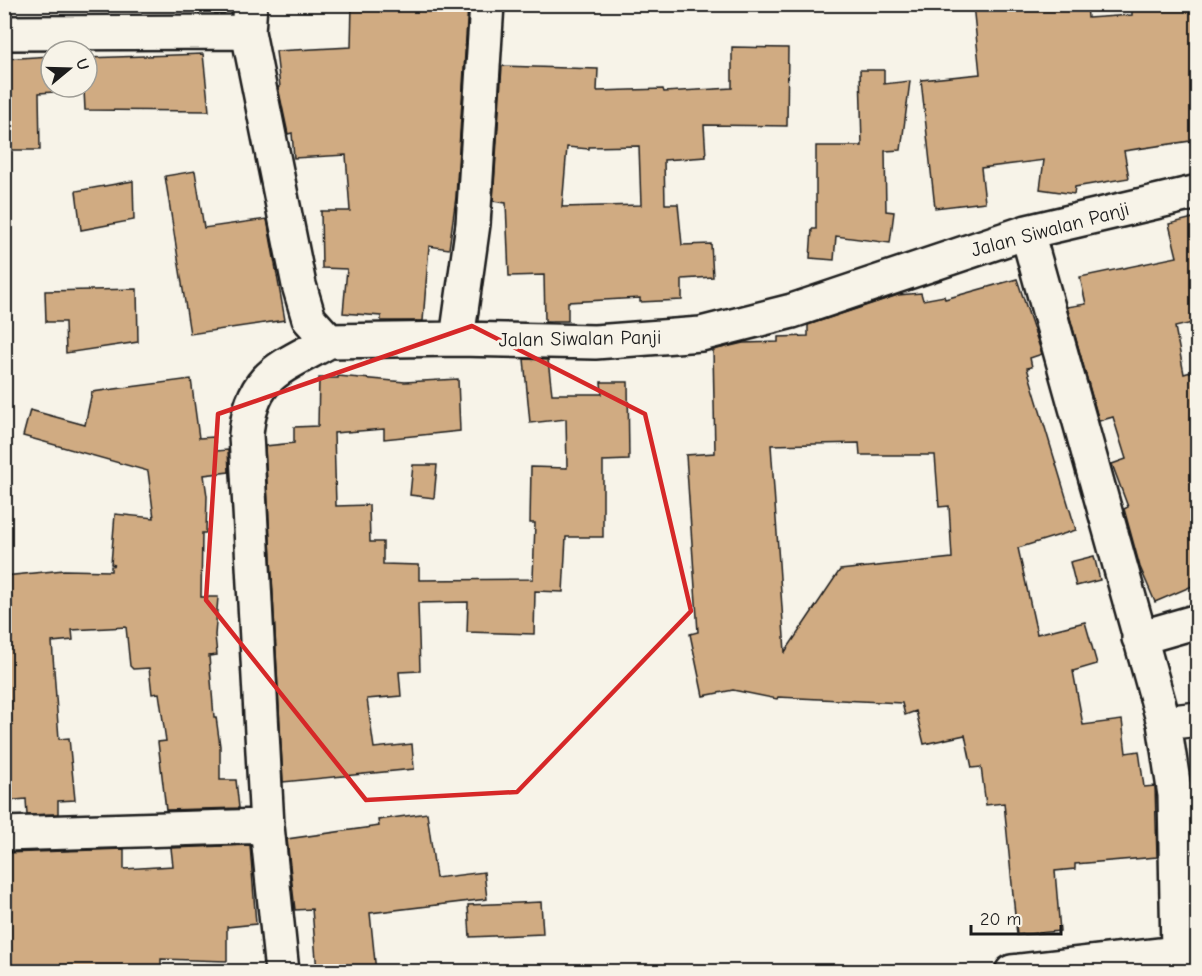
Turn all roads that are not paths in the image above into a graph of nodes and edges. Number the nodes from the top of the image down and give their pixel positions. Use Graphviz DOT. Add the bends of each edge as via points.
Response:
graph roads {
  1 [pos="487,4"];
  2 [pos="249,18"];
  3 [pos="4,33"];
  4 [pos="1197,192"];
  5 [pos="1027,232"];
  6 [pos="457,339"];
  7 [pos="329,341"];
  8 [pos="1197,621"];
  9 [pos="1139,638"];
  10 [pos="1197,719"];
  11 [pos="1164,723"];
  12 [pos="267,826"];
  13 [pos="4,834"];
  14 [pos="1187,954"];
  15 [pos="282,972"];
  16 [pos="1012,972"];
  1 -- 6 [label="street" via="473,224"];
  2 -- 3 [label="street"];
  2 -- 7 [label="street" via="299,285 309,319"];
  4 -- 5 [label="street, Jalan Siwalan Panji"];
  5 -- 6 [label="street, Jalan Siwalan Panji" via="792,311 701,334 595,342"];
  5 -- 9 [label="street"];
  6 -- 7 [label="street, Jalan Siwalan Panji"];
  7 -- 12 [label="street" via="269,374 257,390 248,417"];
  8 -- 9 [label="street"];
  9 -- 11 [label="street"];
  10 -- 11 [label="street"];
  11 -- 14 [label="street" via="1175,795"];
  12 -- 13 [label="street"];
  12 -- 15 [label="street"];
  14 -- 16 [label="street"];
}
